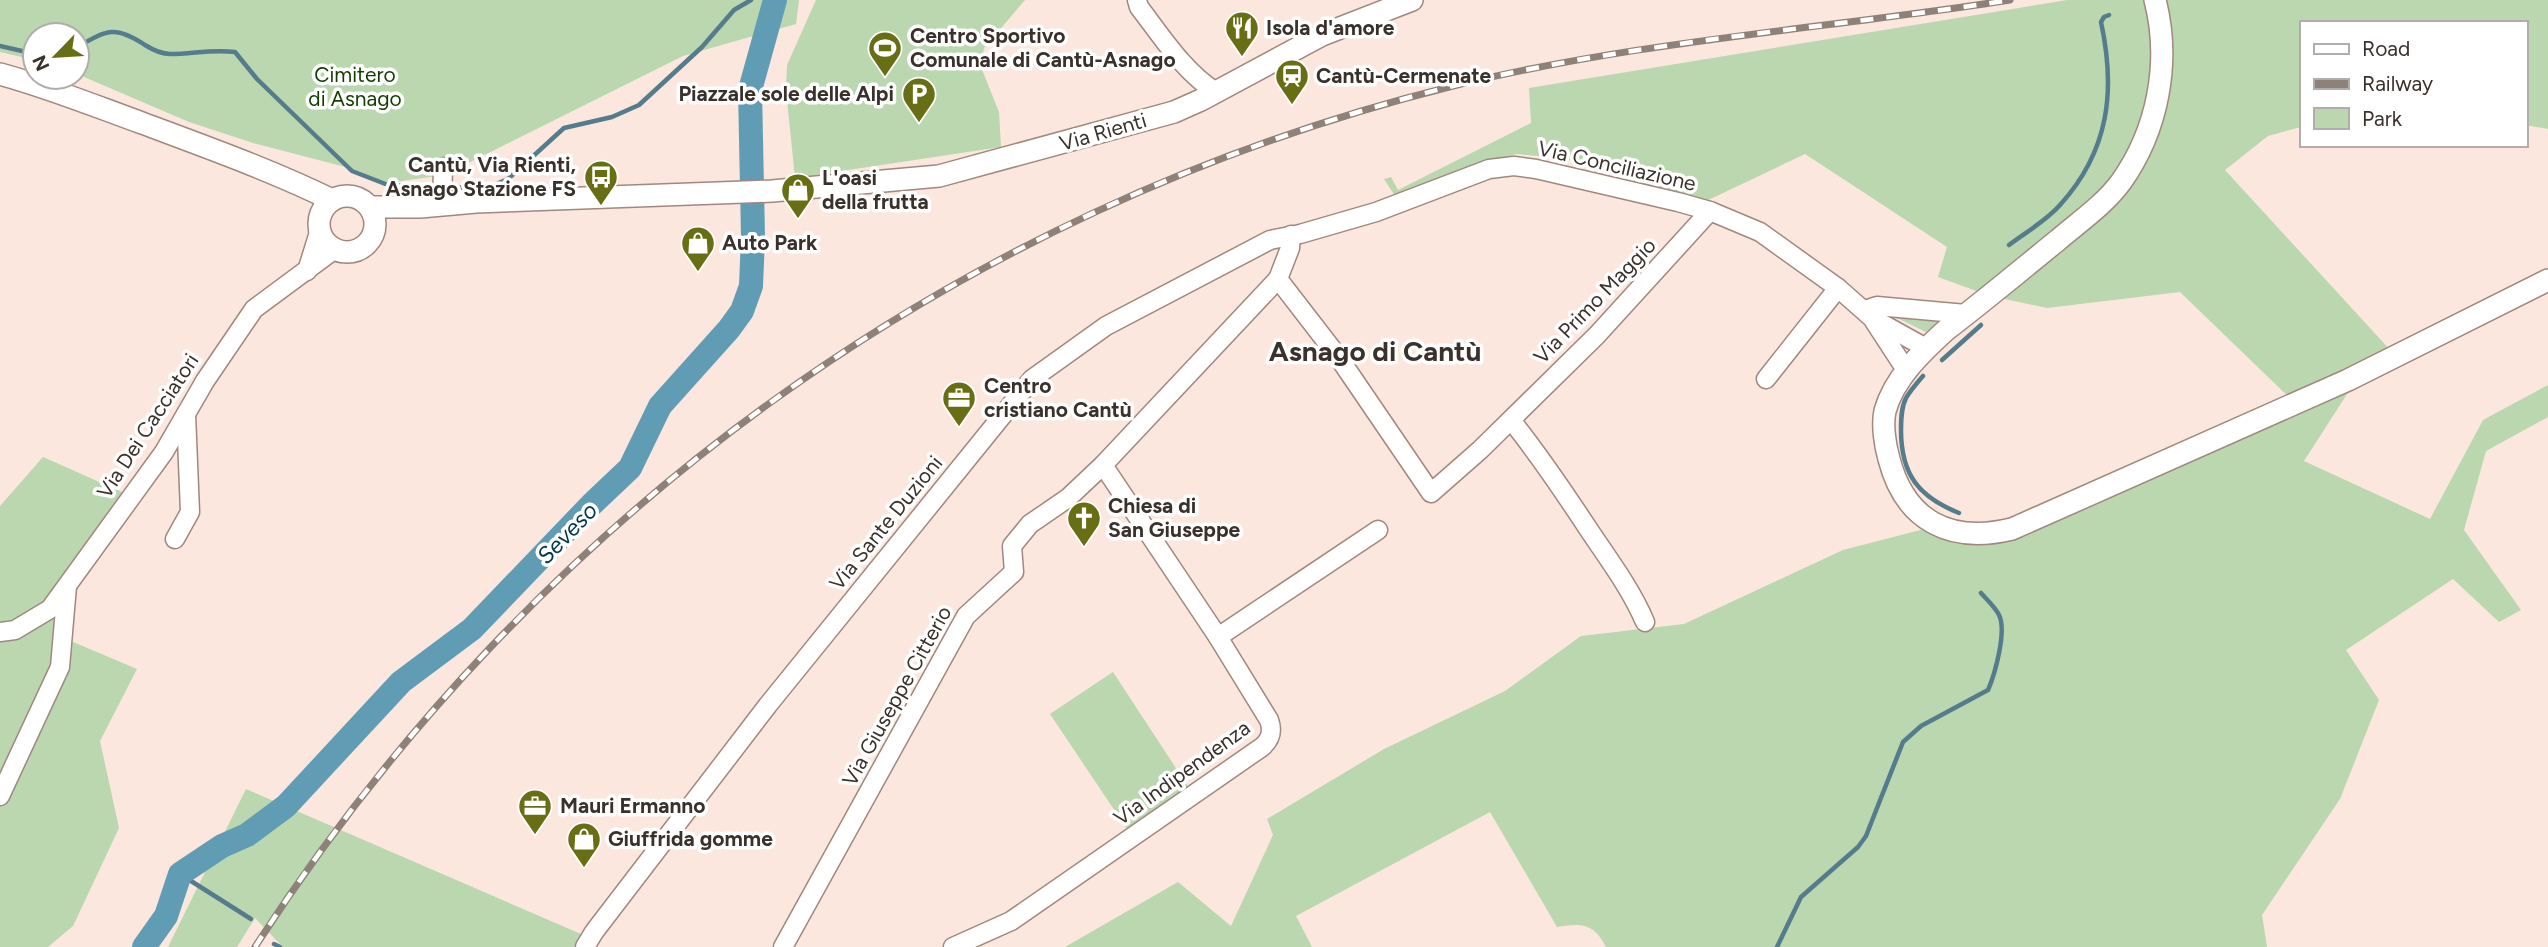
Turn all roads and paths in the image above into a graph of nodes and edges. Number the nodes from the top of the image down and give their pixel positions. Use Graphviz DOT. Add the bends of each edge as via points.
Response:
graph roads {
  1 [pos="1137,0"];
  2 [pos="2155,0"];
  3 [pos="1400,2"];
  4 [pos="0,74"];
  5 [pos="1216,92"];
  6 [pos="292,181"];
  7 [pos="332,200"];
  8 [pos="370,207"];
  9 [pos="420,207"];
  10 [pos="1710,211"];
  11 [pos="320,224"];
  12 [pos="375,229"];
  13 [pos="1291,235"];
  14 [pos="335,249"];
  15 [pos="307,271"];
  16 [pos="1278,279"];
  17 [pos="2548,280"];
  18 [pos="1838,288"];
  19 [pos="1869,314"];
  20 [pos="1966,314"];
  21 [pos="1926,348"];
  22 [pos="1906,370"];
  23 [pos="1766,379"];
  24 [pos="186,414"];
  25 [pos="1511,419"];
  26 [pos="1103,465"];
  27 [pos="1378,530"];
  28 [pos="175,539"];
  29 [pos="67,586"];
  30 [pos="1645,622"];
  31 [pos="0,632"];
  32 [pos="1218,636"];
  33 [pos="0,796"];
  34 [pos="589,939"];
  35 [pos="783,947"];
  36 [pos="953,947"];
  1 -- 5 [label="street" via="1184,65"];
  2 -- 20 [label="main road" via="2163,55 2156,108 2120,183 2092,212"];
  3 -- 5 [label="main road, Via Rienti" via="1322,35"];
  4 -- 6 [label="main road"];
  5 -- 9 [label="main road, Via Rienti" via="1174,112 939,176 737,192 443,187"];
  6 -- 7 [label="main road"];
  6 -- 11 [label="main road"];
  7 -- 8 [label="main road" via="350,196"];
  7 -- 11 [label="main road" via="323,209"];
  8 -- 9 [label="main road, Via Rienti"];
  8 -- 12 [label="main road"];
  9 -- 12 [label="main road"];
  10 -- 13 [label="street, Via Conciliazione" via="1514,166 1489,169 1376,212"];
  10 -- 18 [label="street, Via Conciliazione" via="1760,232"];
  10 -- 25 [label="street, Via Primo Maggio" via="1597,335"];
  11 -- 14 [label="main road" via="327,243"];
  11 -- 15 [label="street"];
  12 -- 14 [label="main road" via="361,248 349,252"];
  13 -- 16 [label="street"];
  13 -- 34 [label="street, Via Sante Duzioni" via="1270,240 1107,326 1032,379 768,705"];
  14 -- 15 [label="street, Via Dei Cacciatori"];
  15 -- 24 [label="street, Via Dei Cacciatori" via="254,309"];
  16 -- 25 [label="street, Via Primo Maggio" via="1339,358 1431,493"];
  16 -- 26 [label="street"];
  17 -- 22 [label="main road" via="2348,380 2011,530 1991,534 1973,535 1936,526 1908,503 1894,479 1885,444 1885,411"];
  18 -- 19 [label="street, Via Conciliazione"];
  18 -- 23 [label="street"];
  19 -- 20 [label="street" via="1877,306"];
  19 -- 21 [label="street"];
  19 -- 22 [label="street"];
  20 -- 21 [label="main road"];
  21 -- 22 [label="main road"];
  24 -- 28 [label="street" via="190,512"];
  24 -- 29 [label="street, Via Dei Cacciatori" via="164,452"];
  25 -- 30 [label="street" via="1611,561"];
  26 -- 32 [label="street, Via Indipendenza"];
  26 -- 35 [label="street, Via Giuseppe Citterio" via="1068,498 1030,524 1012,546 1014,572 965,616"];
  27 -- 32 [label="street"];
  29 -- 31 [label="street, Via Dei Cacciatori" via="50,609 15,631"];
  29 -- 33 [label="street" via="60,667"];
  32 -- 36 [label="street, Via Indipendenza" via="1269,720 1268,742 1011,921"];
}
